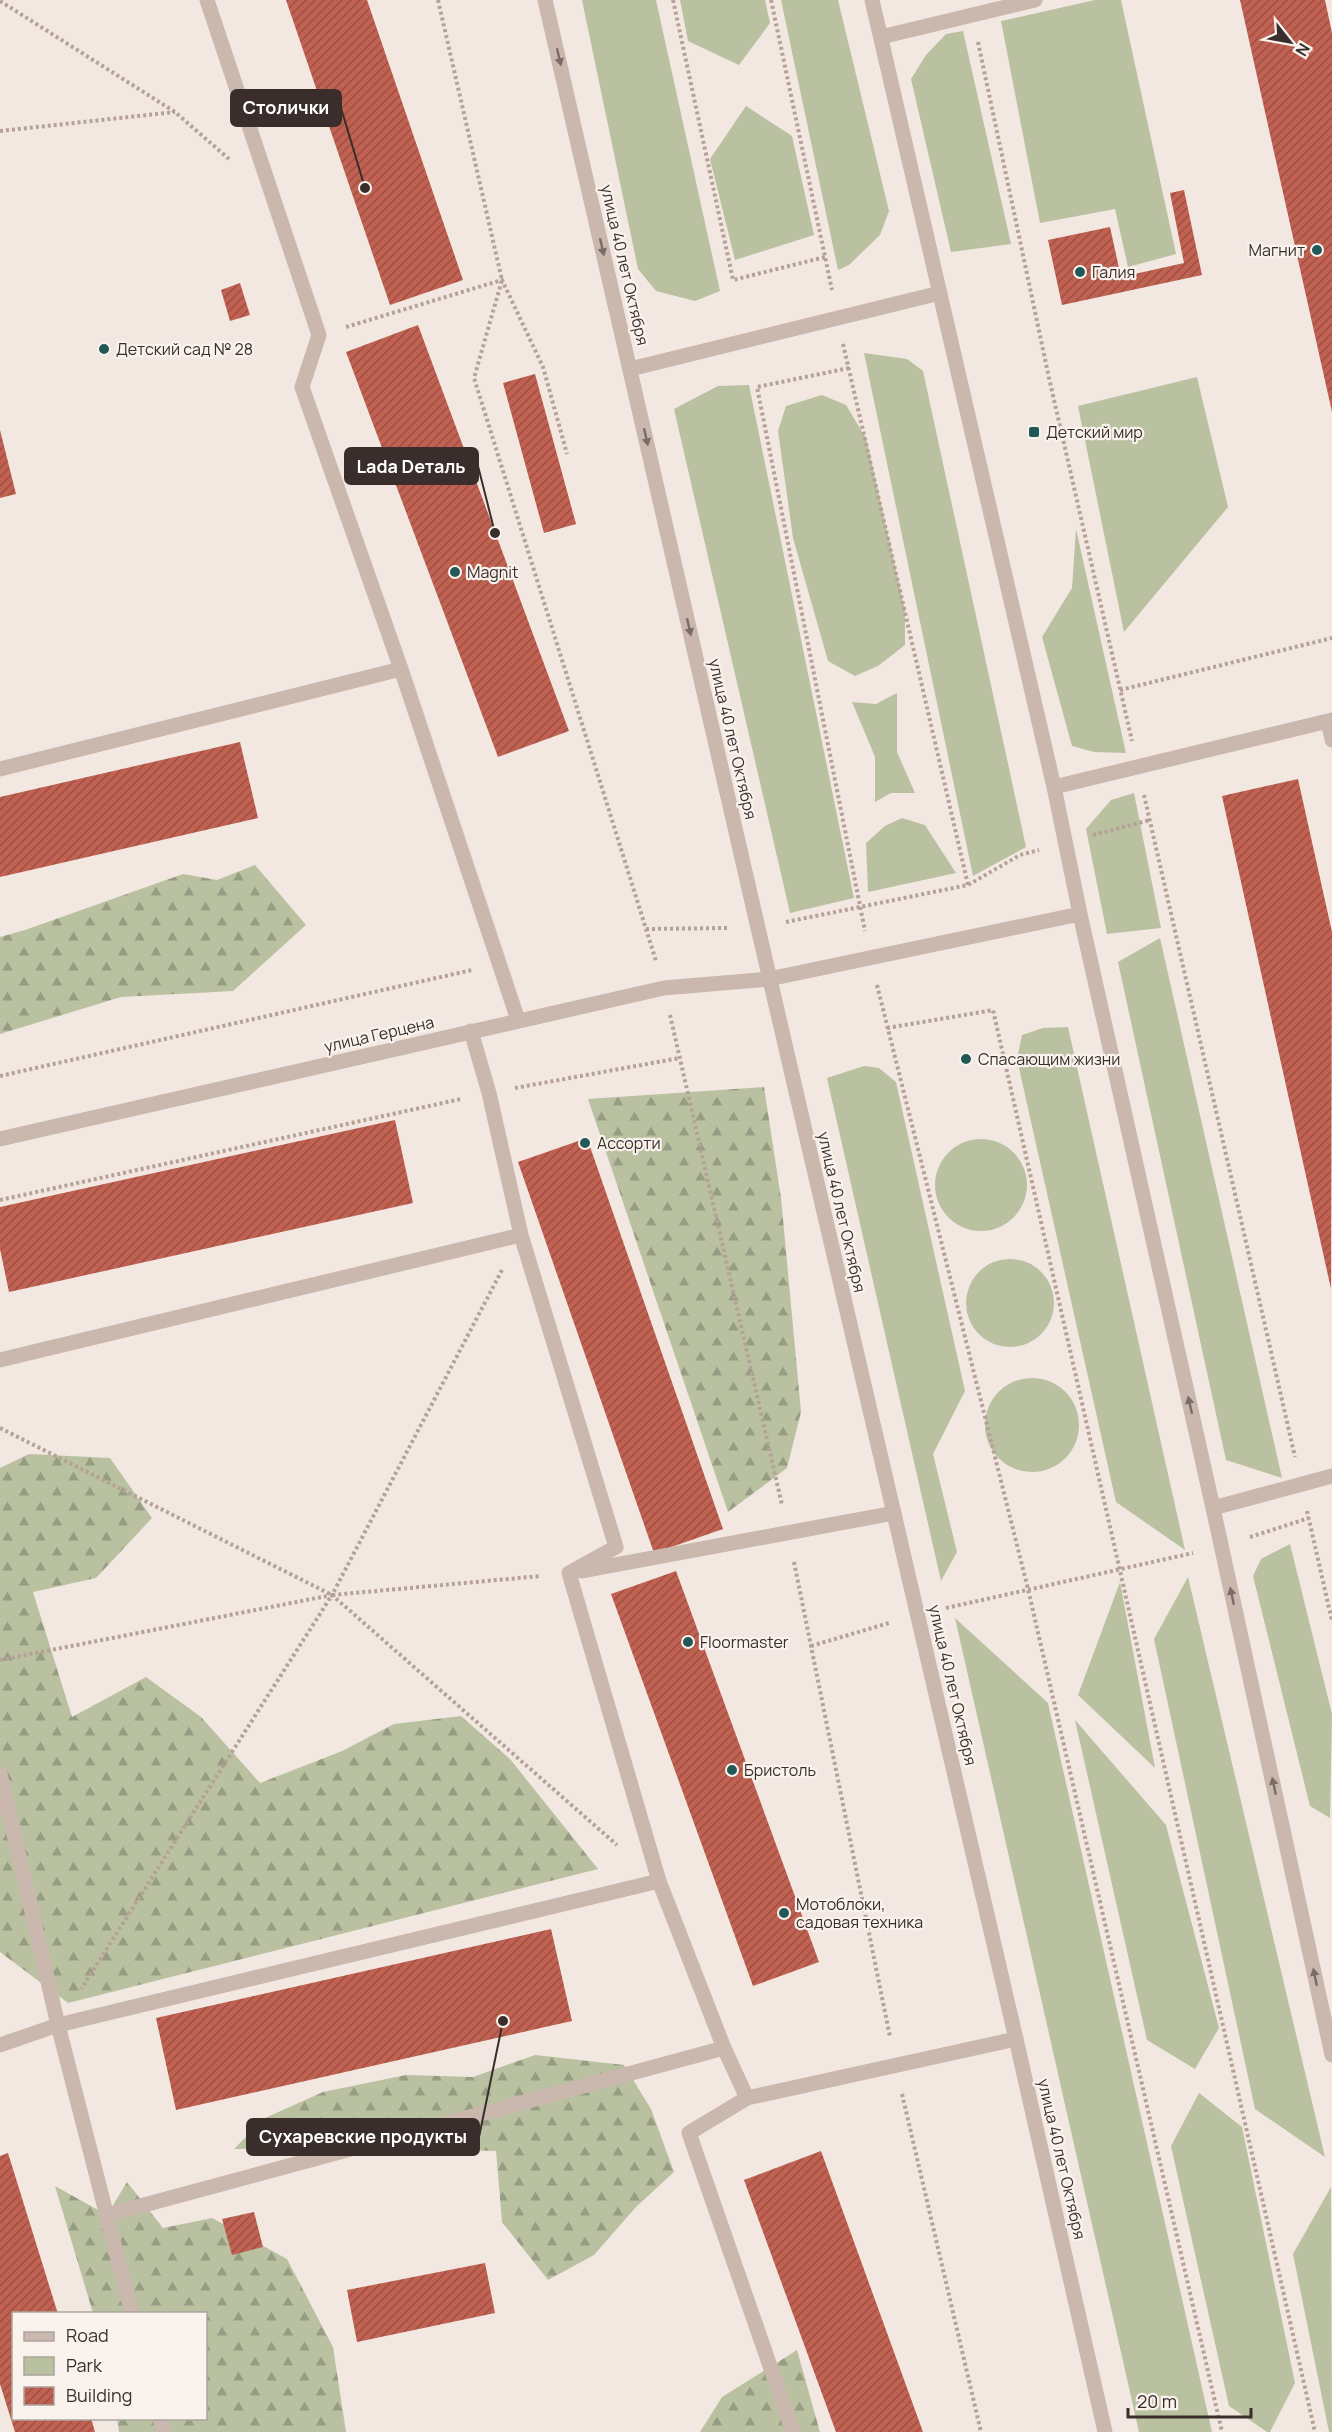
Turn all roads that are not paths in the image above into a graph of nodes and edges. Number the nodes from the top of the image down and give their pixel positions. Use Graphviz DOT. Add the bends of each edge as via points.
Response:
graph roads {
  1 [pos="207,0"];
  2 [pos="545,0"];
  3 [pos="872,0"];
  4 [pos="1035,0"];
  5 [pos="880,37"];
  6 [pos="940,293"];
  7 [pos="630,369"];
  8 [pos="401,669"];
  9 [pos="1330,721"];
  10 [pos="1332,740"];
  11 [pos="0,769"];
  12 [pos="1054,787"];
  13 [pos="1080,914"];
  14 [pos="769,979"];
  15 [pos="518,1020"];
  16 [pos="471,1031"];
  17 [pos="0,1139"];
  18 [pos="520,1235"];
  19 [pos="0,1360"];
  20 [pos="1332,1476"];
  21 [pos="1213,1508"];
  22 [pos="894,1513"];
  23 [pos="569,1573"];
  24 [pos="0,1774"];
  25 [pos="658,1881"];
  26 [pos="58,2025"];
  27 [pos="1016,2039"];
  28 [pos="0,2045"];
  29 [pos="724,2048"];
  30 [pos="1332,2055"];
  31 [pos="747,2098"];
  32 [pos="107,2215"];
  33 [pos="132,2312"];
  34 [pos="793,2432"];
  35 [pos="1105,2432"];
  1 -- 8 [label="street" via="319,335 302,387"];
  2 -- 7 [label="street, улица 40 лет Октября, one-way"];
  3 -- 5 [label="street"];
  4 -- 5 [label="street"];
  5 -- 6 [label="street"];
  6 -- 7 [label="street"];
  6 -- 12 [label="street"];
  7 -- 14 [label="street, улица 40 лет Октября, one-way"];
  8 -- 11 [label="street"];
  8 -- 15 [label="street"];
  9 -- 10 [label="street"];
  9 -- 12 [label="street"];
  12 -- 13 [label="street"];
  13 -- 14 [label="street, улица Герцена"];
  21 -- 13 [label="street, one-way"];
  14 -- 15 [label="street, улица Герцена" via="664,988"];
  14 -- 22 [label="street, улица 40 лет Октября"];
  15 -- 16 [label="street, улица Герцена"];
  16 -- 17 [label="street, улица Герцена"];
  16 -- 18 [label="street" via="489,1093"];
  18 -- 19 [label="street"];
  18 -- 23 [label="street" via="616,1547"];
  20 -- 21 [label="street"];
  30 -- 21 [label="street, one-way"];
  22 -- 23 [label="street"];
  22 -- 27 [label="street, улица 40 лет Октября"];
  23 -- 25 [label="street"];
  24 -- 26 [label="street"];
  25 -- 26 [label="street"];
  25 -- 29 [label="street"];
  26 -- 28 [label="street"];
  26 -- 32 [label="street"];
  27 -- 31 [label="street"];
  27 -- 35 [label="street, улица 40 лет Октября"];
  29 -- 31 [label="street"];
  29 -- 32 [label="street"];
  31 -- 34 [label="street" via="689,2133"];
  32 -- 33 [label="street"];
}
